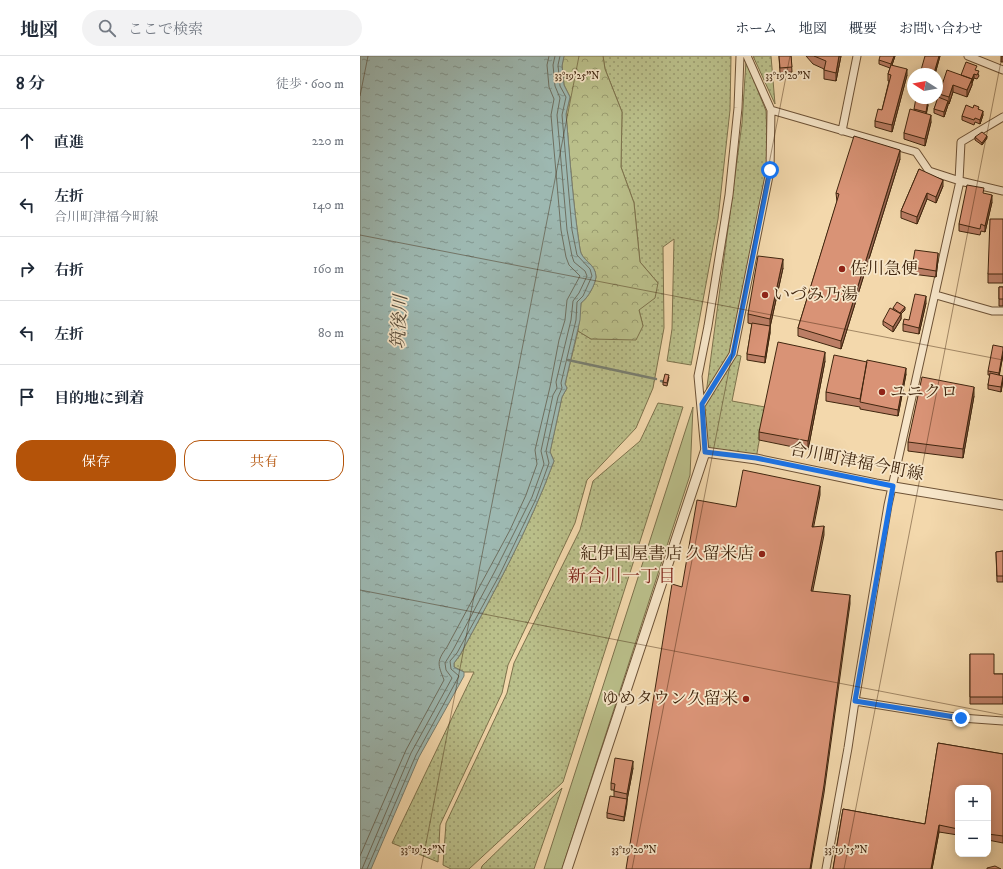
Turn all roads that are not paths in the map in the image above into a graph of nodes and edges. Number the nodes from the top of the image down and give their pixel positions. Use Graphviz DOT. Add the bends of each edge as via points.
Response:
graph roads {
  1 [pos="740,56"];
  2 [pos="747,56"];
  3 [pos="857,56"];
  4 [pos="968,56"];
  5 [pos="1003,70"];
  6 [pos="771,110"];
  7 [pos="1003,117"];
  8 [pos="842,131"];
  9 [pos="959,181"];
  10 [pos="1003,191"];
  11 [pos="936,296"];
  12 [pos="1003,312"];
  13 [pos="702,404"];
  14 [pos="705,452"];
  15 [pos="893,486"];
  16 [pos="1003,505"];
  17 [pos="855,701"];
  18 [pos="1003,721"];
  19 [pos="567,869"];
  20 [pos="826,869"];
  1 -- 13 [label="street" via="738,108 729,195 698,376"];
  2 -- 6 [label="street"];
  3 -- 8 [label="street"];
  4 -- 5 [label="street"];
  6 -- 8 [label="street"];
  6 -- 13 [label="street" via="770,170 733,354"];
  7 -- 9 [label="street" via="960,142"];
  8 -- 9 [label="street" via="916,152 929,171"];
  9 -- 10 [label="street"];
  9 -- 11 [label="street"];
  11 -- 12 [label="street"];
  11 -- 15 [label="street"];
  13 -- 14 [label="street"];
  14 -- 15 [label="street, 合川町津福今町線" via="756,458"];
  14 -- 19 [label="street"];
  15 -- 16 [label="street, 合川町津福今町線"];
  15 -- 17 [label="street"];
  17 -- 18 [label="street" via="961,718"];
  17 -- 20 [label="street"];
}
